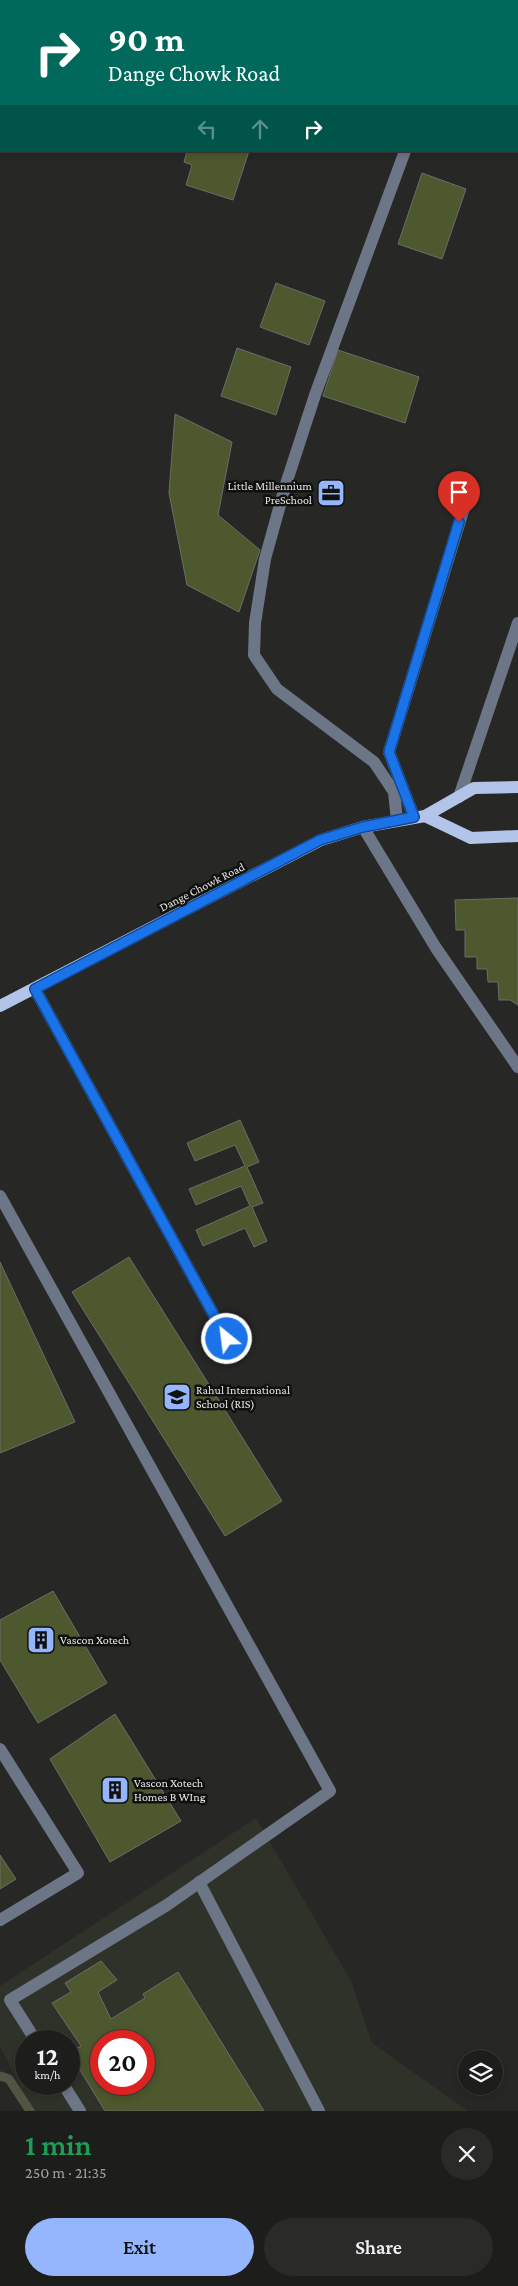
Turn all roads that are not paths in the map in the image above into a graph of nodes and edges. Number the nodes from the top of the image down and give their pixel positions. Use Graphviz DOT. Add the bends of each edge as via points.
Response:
graph roads {
  1 [pos="405,152"];
  2 [pos="471,484"];
  3 [pos="518,623"];
  4 [pos="518,787"];
  5 [pos="459,796"];
  6 [pos="419,817"];
  7 [pos="397,820"];
  8 [pos="363,827"];
  9 [pos="518,836"];
  10 [pos="35,989"];
  11 [pos="0,1006"];
  12 [pos="518,1067"];
  13 [pos="0,1196"];
  14 [pos="227,1339"];
  15 [pos="0,1749"];
  16 [pos="199,1882"];
  17 [pos="0,1920"];
  18 [pos="29,2030"];
  19 [pos="70,2095"];
  20 [pos="80,2111"];
  21 [pos="319,2111"];
  1 -- 7 [label="street" via="315,395 285,487 266,559 255,623 254,655 277,689 374,762 394,792"];
  2 -- 6 [label="street" via="389,752"];
  3 -- 5 [label="street"];
  4 -- 5 [label="main road, Dange Chowk Road" via="474,788"];
  5 -- 6 [label="main road, Dange Chowk Road"];
  6 -- 7 [label="main road, Dange Chowk Road"];
  6 -- 9 [label="main road" via="471,838"];
  7 -- 8 [label="main road, Dange Chowk Road"];
  8 -- 10 [label="main road, Dange Chowk Road" via="320,840"];
  8 -- 12 [label="street" via="436,948"];
  10 -- 11 [label="main road, Dange Chowk Road"];
  10 -- 14 [label="street"];
  13 -- 16 [label="street" via="330,1791"];
  15 -- 17 [label="street" via="78,1873"];
  16 -- 18 [label="street" via="167,1905 10,2000"];
  16 -- 21 [label="street"];
  19 -- 20 [label="street"];
}
